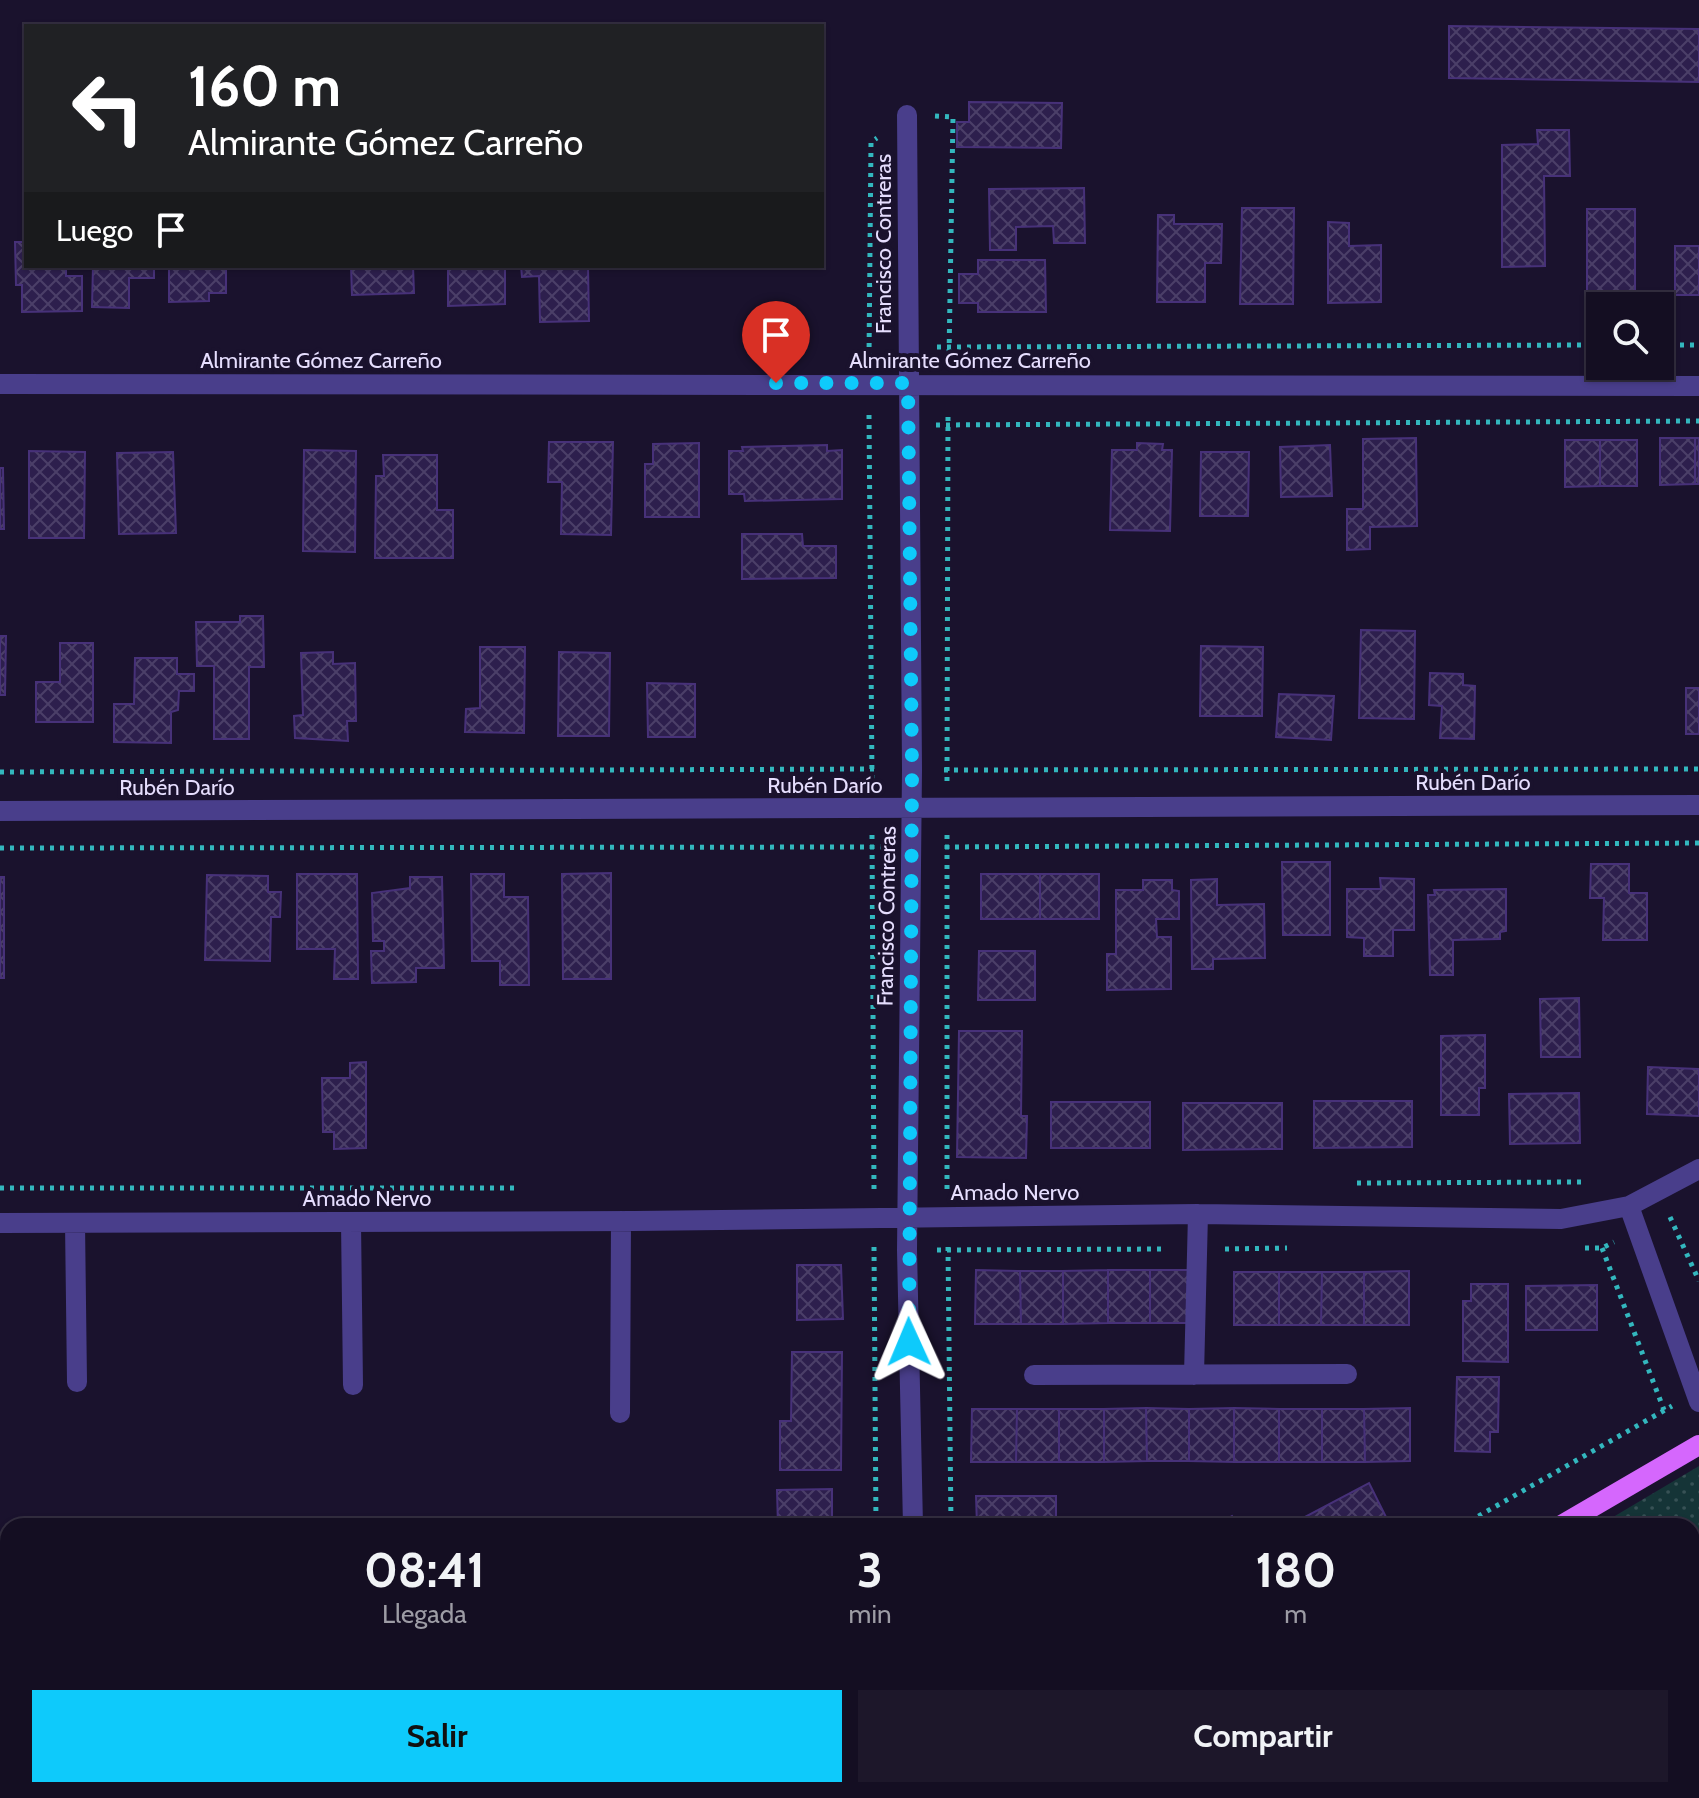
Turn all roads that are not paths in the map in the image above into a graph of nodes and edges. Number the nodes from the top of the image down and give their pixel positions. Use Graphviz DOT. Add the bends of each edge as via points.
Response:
graph roads {
  1 [pos="907,115"];
  2 [pos="908,383"];
  3 [pos="0,384"];
  4 [pos="1699,386"];
  5 [pos="1699,805"];
  6 [pos="912,808"];
  7 [pos="0,811"];
  8 [pos="1699,1169"];
  9 [pos="1629,1206"];
  10 [pos="1198,1214"];
  11 [pos="907,1217"];
  12 [pos="621,1221"];
  13 [pos="351,1222"];
  14 [pos="0,1223"];
  15 [pos="75,1223"];
  16 [pos="1347,1374"];
  17 [pos="1034,1375"];
  18 [pos="1194,1375"];
  19 [pos="77,1382"];
  20 [pos="353,1385"];
  21 [pos="1698,1397"];
  22 [pos="620,1413"];
  23 [pos="1699,1445"];
  24 [pos="913,1518"];
  25 [pos="1574,1518"];
  1 -- 2 [label="street, Francisco Contreras"];
  2 -- 3 [label="street, Almirante Gómez Carreño"];
  2 -- 4 [label="street, Almirante Gómez Carreño"];
  2 -- 6 [label="street, Francisco Contreras"];
  5 -- 6 [label="street, Rubén Darío"];
  6 -- 7 [label="street, Rubén Darío"];
  6 -- 11 [label="street, Francisco Contreras"];
  8 -- 9 [label="street, Amado Nervo"];
  9 -- 10 [label="street, Amado Nervo" via="1561,1219"];
  9 -- 21 [label="street"];
  10 -- 11 [label="street, Amado Nervo"];
  10 -- 18 [label="street"];
  11 -- 12 [label="street, Amado Nervo"];
  11 -- 24 [label="street, Francisco Contreras"];
  12 -- 13 [label="street, Amado Nervo"];
  12 -- 22 [label="street"];
  13 -- 15 [label="street, Amado Nervo"];
  13 -- 20 [label="street"];
  14 -- 15 [label="street, Amado Nervo"];
  15 -- 19 [label="street"];
  16 -- 18 [label="street"];
  17 -- 18 [label="street"];
  23 -- 25 [label="main road"];
}
